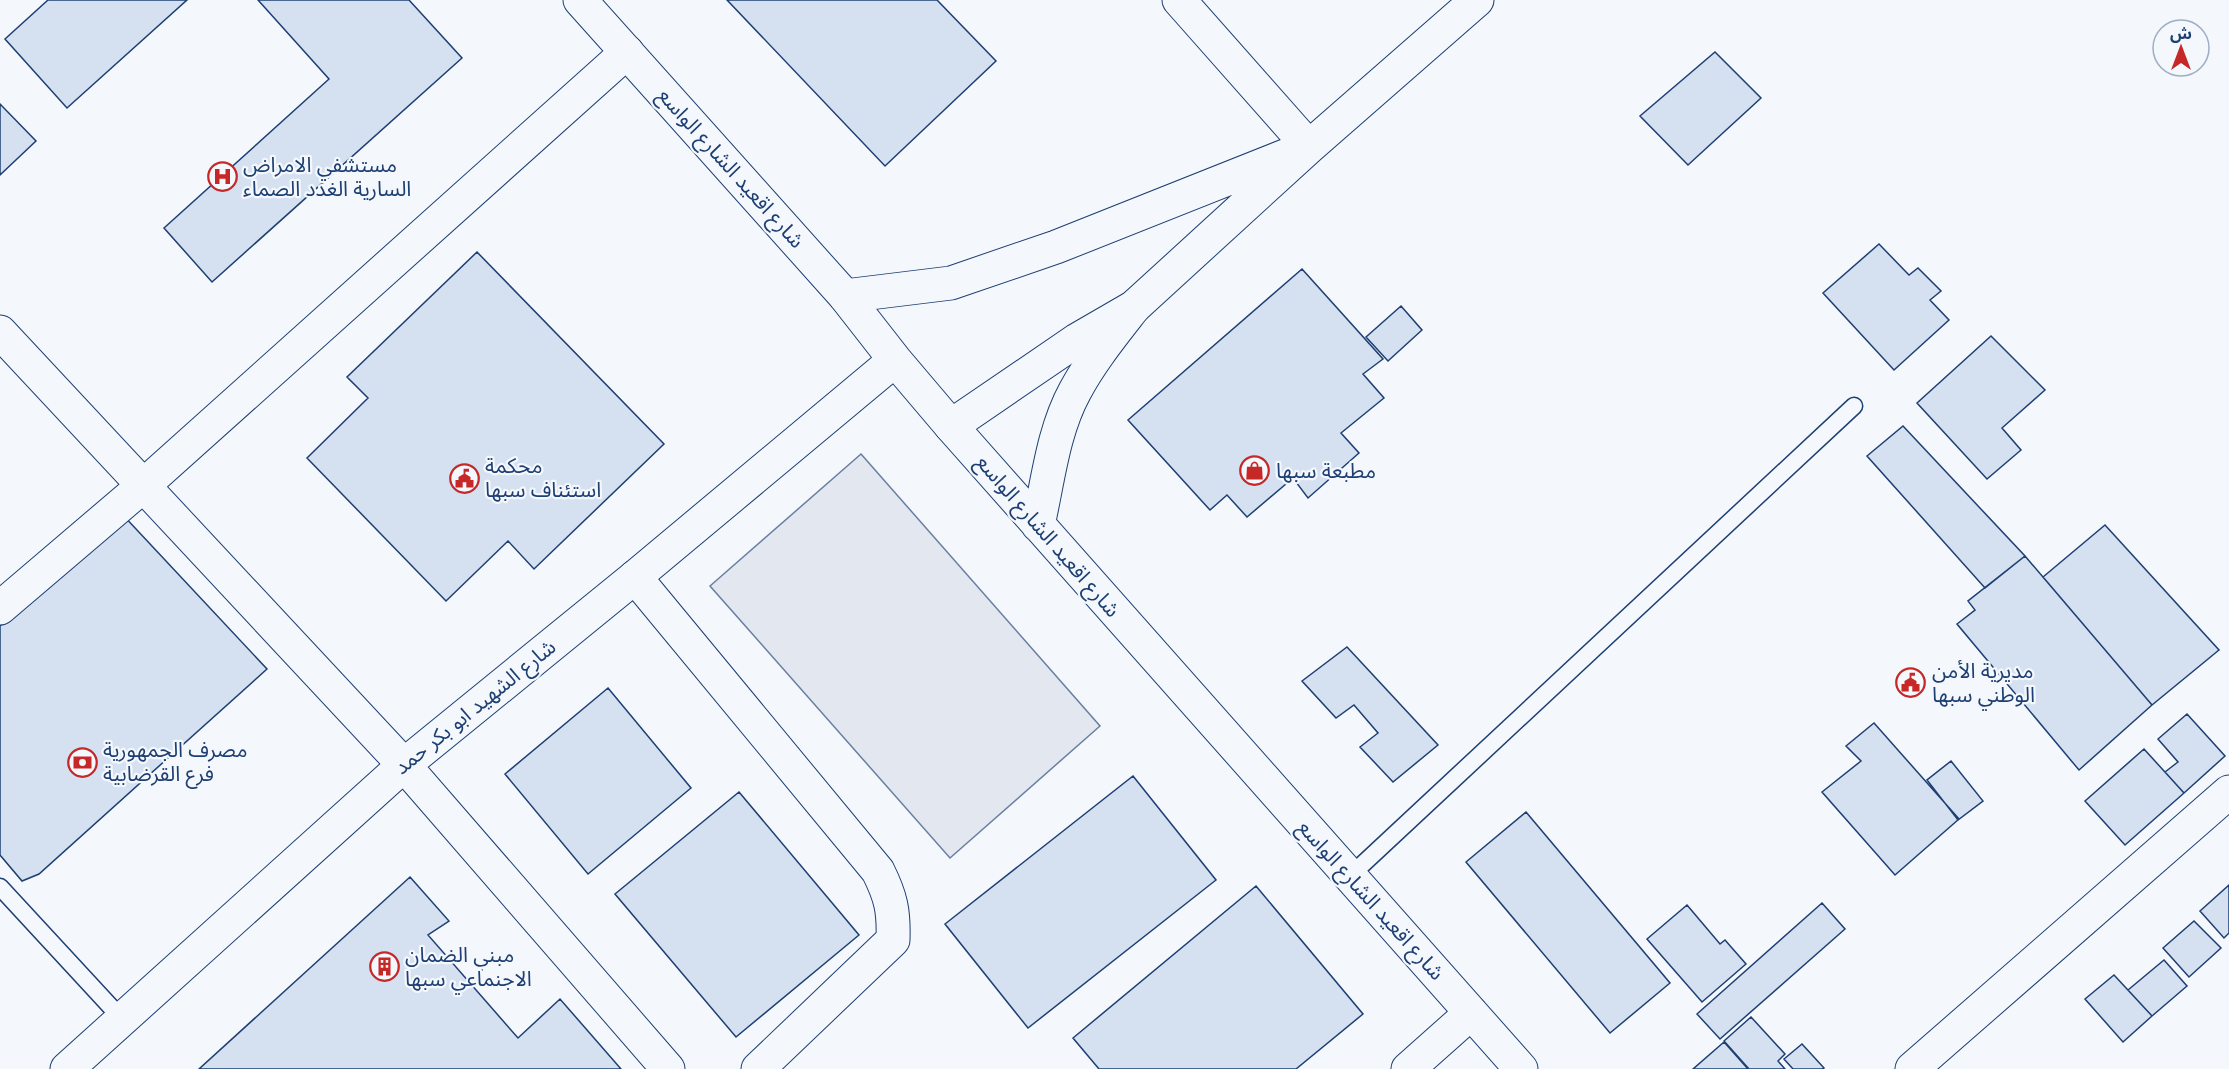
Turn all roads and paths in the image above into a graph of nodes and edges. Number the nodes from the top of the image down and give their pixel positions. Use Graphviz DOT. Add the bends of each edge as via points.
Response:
graph roads {
  1 [pos="580,0"];
  2 [pos="1179,0"];
  3 [pos="1477,0"];
  4 [pos="627,52"];
  5 [pos="1309,147"];
  6 [pos="845,296"];
  7 [pos="1134,307"];
  8 [pos="0,332"];
  9 [pos="895,360"];
  10 [pos="1854,406"];
  11 [pos="951,426"];
  12 [pos="142,486"];
  13 [pos="1038,525"];
  14 [pos="635,578"];
  15 [pos="0,608"];
  16 [pos="404,765"];
  17 [pos="2229,792"];
  18 [pos="1350,876"];
  19 [pos="0,887"];
  20 [pos="1471,1013"];
  21 [pos="122,1019"];
  22 [pos="67,1069"];
  23 [pos="668,1069"];
  24 [pos="758,1069"];
  25 [pos="1408,1069"];
  26 [pos="1521,1069"];
  27 [pos="1912,1069"];
  1 -- 4 [label="street, شارع اقعيد الشارع الواسع"];
  2 -- 5 [label="street"];
  3 -- 5 [label="street"];
  4 -- 6 [label="street, شارع اقعيد الشارع الواسع"];
  4 -- 12 [label="street"];
  5 -- 6 [label="street" via="1056,247 951,283"];
  5 -- 7 [label="street"];
  6 -- 9 [label="street, شارع اقعيد الشارع الواسع"];
  7 -- 11 [label="street" via="1077,340"];
  7 -- 13 [label="street" via="1074,392 1056,442"];
  8 -- 12 [label="street"];
  9 -- 11 [label="street, شارع اقعيد الشارع الواسع"];
  9 -- 14 [label="street, شارع الشهيد ابو بكر حمد"];
  10 -- 18 [label="lane"];
  11 -- 13 [label="street, شارع اقعيد الشارع الواسع"];
  12 -- 15 [label="street"];
  12 -- 16 [label="street"];
  13 -- 18 [label="street, شارع اقعيد الشارع الواسع"];
  14 -- 16 [label="street, شارع الشهيد ابو بكر حمد"];
  14 -- 24 [label="street" via="878,871 891,897 893,939"];
  16 -- 21 [label="street, شارع الشهيد ابو بكر حمد"];
  16 -- 23 [label="street"];
  17 -- 27 [label="street"];
  18 -- 20 [label="street, شارع اقعيد الشارع الواسع"];
  19 -- 21 [label="lane"];
  20 -- 25 [label="street"];
  20 -- 26 [label="street, شارع اقعيد الشارع الواسع"];
  21 -- 22 [label="street, شارع الشهيد ابو بكر حمد"];
}
